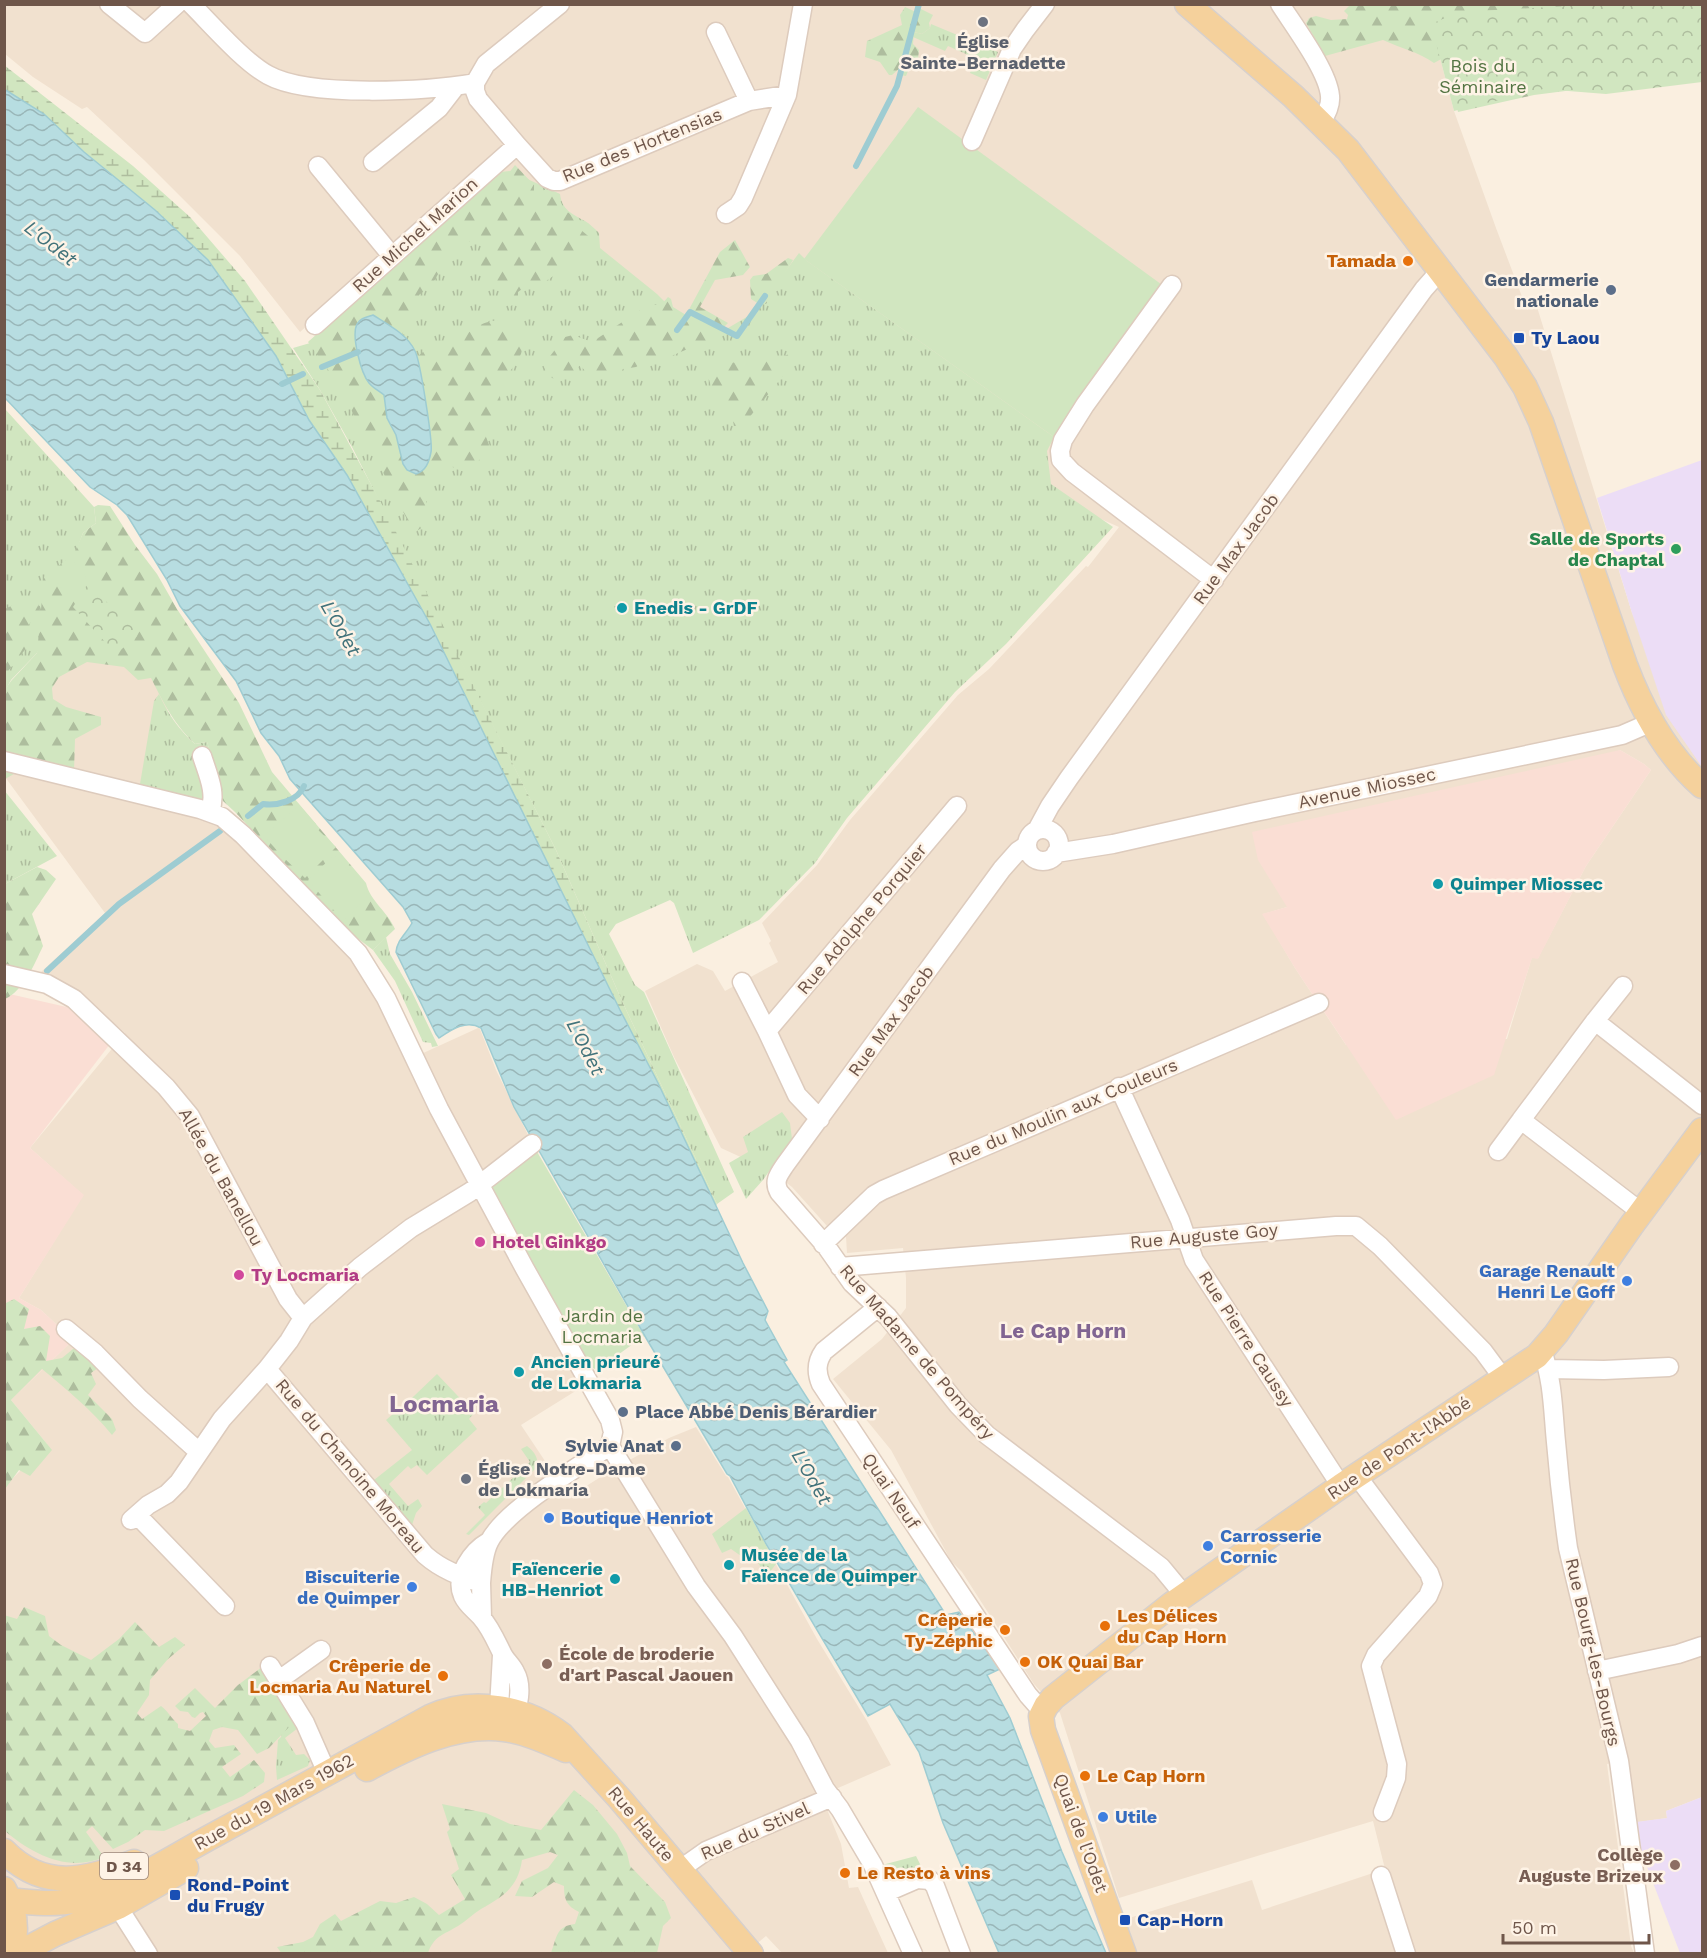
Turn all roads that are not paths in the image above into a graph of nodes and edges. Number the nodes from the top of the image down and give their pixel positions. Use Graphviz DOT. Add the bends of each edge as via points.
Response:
graph roads {
  1 [pos="110,4"];
  2 [pos="177,4"];
  3 [pos="191,4"];
  4 [pos="560,4"];
  5 [pos="803,4"];
  6 [pos="1046,4"];
  7 [pos="1187,4"];
  8 [pos="1280,4"];
  9 [pos="716,33"];
  10 [pos="475,83"];
  11 [pos="456,86"];
  12 [pos="787,95"];
  13 [pos="749,101"];
  14 [pos="1322,123"];
  15 [pos="972,141"];
  16 [pos="517,145"];
  17 [pos="373,162"];
  18 [pos="318,166"];
  19 [pos="726,214"];
  20 [pos="392,256"];
  21 [pos="1440,271"];
  22 [pos="1172,285"];
  23 [pos="315,325"];
  24 [pos="1214,580"];
  25 [pos="1652,722"];
  26 [pos="202,756"];
  27 [pos="4,761"];
  28 [pos="1702,786"];
  29 [pos="957,806"];
  30 [pos="210,812"];
  31 [pos="1032,843"];
  32 [pos="1057,846"];
  33 [pos="4,974"];
  34 [pos="742,982"];
  35 [pos="1623,986"];
  36 [pos="1318,1003"];
  37 [pos="1596,1021"];
  38 [pos="767,1032"];
  39 [pos="1119,1087"];
  40 [pos="1702,1105"];
  41 [pos="820,1119"];
  42 [pos="1521,1120"];
  43 [pos="1702,1130"];
  44 [pos="532,1144"];
  45 [pos="1498,1151"];
  46 [pos="776,1183"];
  47 [pos="480,1184"];
  48 [pos="1641,1212"];
  49 [pos="1187,1238"];
  50 [pos="823,1244"];
  51 [pos="840,1267"];
  52 [pos="878,1307"];
  53 [pos="303,1318"];
  54 [pos="66,1329"];
  55 [pos="1545,1360"];
  56 [pos="1669,1367"];
  57 [pos="267,1369"];
  58 [pos="1503,1378"];
  59 [pos="610,1446"];
  60 [pos="199,1452"];
  61 [pos="1349,1481"];
  62 [pos="496,1537"];
  63 [pos="461,1577"];
  64 [pos="481,1583"];
  65 [pos="1185,1596"];
  66 [pos="225,1606"];
  67 [pos="482,1618"];
  68 [pos="1702,1646"];
  69 [pos="321,1650"];
  70 [pos="1597,1671"];
  71 [pos="1043,1712"];
  72 [pos="507,1717"];
  73 [pos="327,1773"];
  74 [pos="832,1797"];
  75 [pos="1383,1812"];
  76 [pos="245,1818"];
  77 [pos="4,1851"];
  78 [pos="680,1870"];
  79 [pos="1381,1876"];
  80 [pos="887,1892"];
  81 [pos="7,1895"];
  82 [pos="118,1906"];
  83 [pos="11,1953"];
  84 [pos="17,1953"];
  85 [pos="148,1953"];
  86 [pos="752,1953"];
  87 [pos="913,1953"];
  88 [pos="961,1953"];
  89 [pos="1124,1953"];
  90 [pos="1406,1953"];
  91 [pos="1645,1953"];
  1 -- 2 [label="street" via="145,33"];
  3 -- 11 [label="street" via="257,68 285,83 392,90"];
  4 -- 10 [label="street" via="486,64"];
  5 -- 12 [label="street"];
  6 -- 15 [label="street" via="1012,49"];
  7 -- 14 [label="main road"];
  8 -- 14 [label="street" via="1327,86 1330,102"];
  9 -- 13 [label="street"];
  10 -- 11 [label="street"];
  10 -- 16 [label="street, Rue des Hortensias" via="478,99"];
  11 -- 17 [label="street" via="439,108"];
  12 -- 13 [label="street, Rue des Hortensias"];
  12 -- 19 [label="street" via="743,198"];
  13 -- 16 [label="street, Rue des Hortensias" via="560,181 547,178"];
  14 -- 21 [label="main road" via="1348,150"];
  16 -- 20 [label="street, Rue Michel Marion"];
  18 -- 20 [label="street"];
  20 -- 23 [label="street, Rue Michel Marion"];
  21 -- 24 [label="street, Rue Max Jacob"];
  21 -- 25 [label="main road" via="1506,357 1533,403 1625,665"];
  22 -- 24 [label="street" via="1085,405 1063,440 1060,455 1072,472"];
  24 -- 31 [label="street, Rue Max Jacob" via="1069,778"];
  25 -- 28 [label="main road" via="1674,757"];
  25 -- 32 [label="street, Avenue Miossec" via="1622,735 1080,849"];
  26 -- 30 [label="street" via="214,797"];
  27 -- 30 [label="street"];
  29 -- 38 [label="street, Rue Adolphe Porquier"];
  30 -- 47 [label="street" via="234,827 358,953 386,998"];
  31 -- 32 [label="street" via="1051,831"];
  31 -- 32 [label="street, Avenue Miossec" via="1038,860 1046,860"];
  31 -- 41 [label="street, Rue Max Jacob" via="1009,861"];
  33 -- 53 [label="street, Allée du Banellou" via="47,984 74,999 182,1105 288,1299"];
  34 -- 38 [label="street"];
  35 -- 37 [label="street"];
  36 -- 39 [label="street, Rue du Moulin aux Couleurs"];
  37 -- 40 [label="street"];
  37 -- 42 [label="street"];
  38 -- 41 [label="street" via="797,1095"];
  39 -- 49 [label="street, Rue Pierre Caussy"];
  39 -- 50 [label="street, Rue du Moulin aux Couleurs" via="883,1190"];
  41 -- 46 [label="street, Rue Max Jacob"];
  42 -- 45 [label="street"];
  42 -- 48 [label="street"];
  43 -- 48 [label="main road, Rue de Pont-l'Abbé"];
  44 -- 47 [label="street, Rue du Chanoine Moreau"];
  46 -- 50 [label="street, Rue Madame de Pompéry" via="779,1192"];
  47 -- 53 [label="street, Rue du Chanoine Moreau" via="395,1239"];
  47 -- 59 [label="street" via="610,1420 614,1432"];
  48 -- 55 [label="main road, Rue de Pont-l'Abbé"];
  49 -- 51 [label="street, Rue Auguste Goy"];
  49 -- 58 [label="street, Rue Auguste Goy" via="1356,1226 1476,1343"];
  49 -- 61 [label="street, Rue Pierre Caussy" via="1200,1269"];
  50 -- 51 [label="street, Rue Madame de Pompéry"];
  51 -- 52 [label="street, Rue Madame de Pompéry"];
  52 -- 65 [label="street, Rue Madame de Pompéry" via="987,1435 1161,1567"];
  52 -- 71 [label="street, Quai Neuf" via="824,1351 818,1377 829,1400"];
  53 -- 57 [label="street, Rue du Chanoine Moreau"];
  54 -- 60 [label="street"];
  55 -- 56 [label="street" via="1604,1370"];
  55 -- 58 [label="main road, Rue de Pont-l'Abbé"];
  55 -- 70 [label="street, Rue Bourg-les-Bourgs" via="1567,1536"];
  57 -- 60 [label="street" via="222,1419"];
  57 -- 63 [label="street, Rue du Chanoine Moreau" via="419,1549 439,1567"];
  58 -- 61 [label="main road, Rue de Pont-l'Abbé"];
  59 -- 62 [label="street" via="550,1486 512,1517"];
  59 -- 74 [label="street" via="696,1586 782,1710"];
  60 -- 66 [label="street" via="172,1489 134,1517"];
  61 -- 65 [label="main road, Rue de Pont-l'Abbé"];
  61 -- 75 [label="street, Rue Pierre Caussy" via="1428,1573 1433,1584 1428,1596 1376,1655 1371,1666 1397,1764"];
  62 -- 63 [label="street" via="475,1553"];
  62 -- 64 [label="street" via="484,1557"];
  63 -- 64 [label="street, Rue du Chanoine Moreau"];
  63 -- 67 [label="street" via="465,1601"];
  64 -- 67 [label="street"];
  65 -- 71 [label="main road, Rue de Pont-l'Abbé" via="1068,1685 1048,1702"];
  67 -- 72 [label="street" via="517,1675 519,1685"];
  68 -- 70 [label="street"];
  69 -- 73 [label="street" via="274,1673 305,1723"];
  70 -- 91 [label="street, Rue Bourg-les-Bourgs" via="1619,1761"];
  71 -- 89 [label="main road, Quai de l'Odet" via="1043,1730"];
  72 -- 73 [label="main road, Rue du 19 Mars 1962 / D 34" via="472,1707 440,1713"];
  72 -- 78 [label="main road, Rue Haute / D 34" via="551,1727 568,1741"];
  72 -- 82 [label="main road, Rue du 19 Mars 1962 / D 34" via="398,1754"];
  73 -- 76 [label="main road, Rue du 19 Mars 1962 / D 34"];
  74 -- 78 [label="street, Rue du Stivel" via="706,1851"];
  74 -- 80 [label="street"];
  76 -- 77 [label="main road, D 34" via="111,1871 82,1878 42,1876"];
  76 -- 81 [label="main road, Rue du 19 Mars 1962 / D 34" via="143,1873 90,1896 39,1904"];
  78 -- 86 [label="main road, Rue Haute / D 34"];
  79 -- 90 [label="street"];
  80 -- 87 [label="street"];
  80 -- 88 [label="street" via="917,1879 930,1880"];
  81 -- 83 [label="main road" via="15,1914"];
  82 -- 84 [label="main road, Rue du 19 Mars 1962 / D 34"];
  82 -- 85 [label="street"];
}
